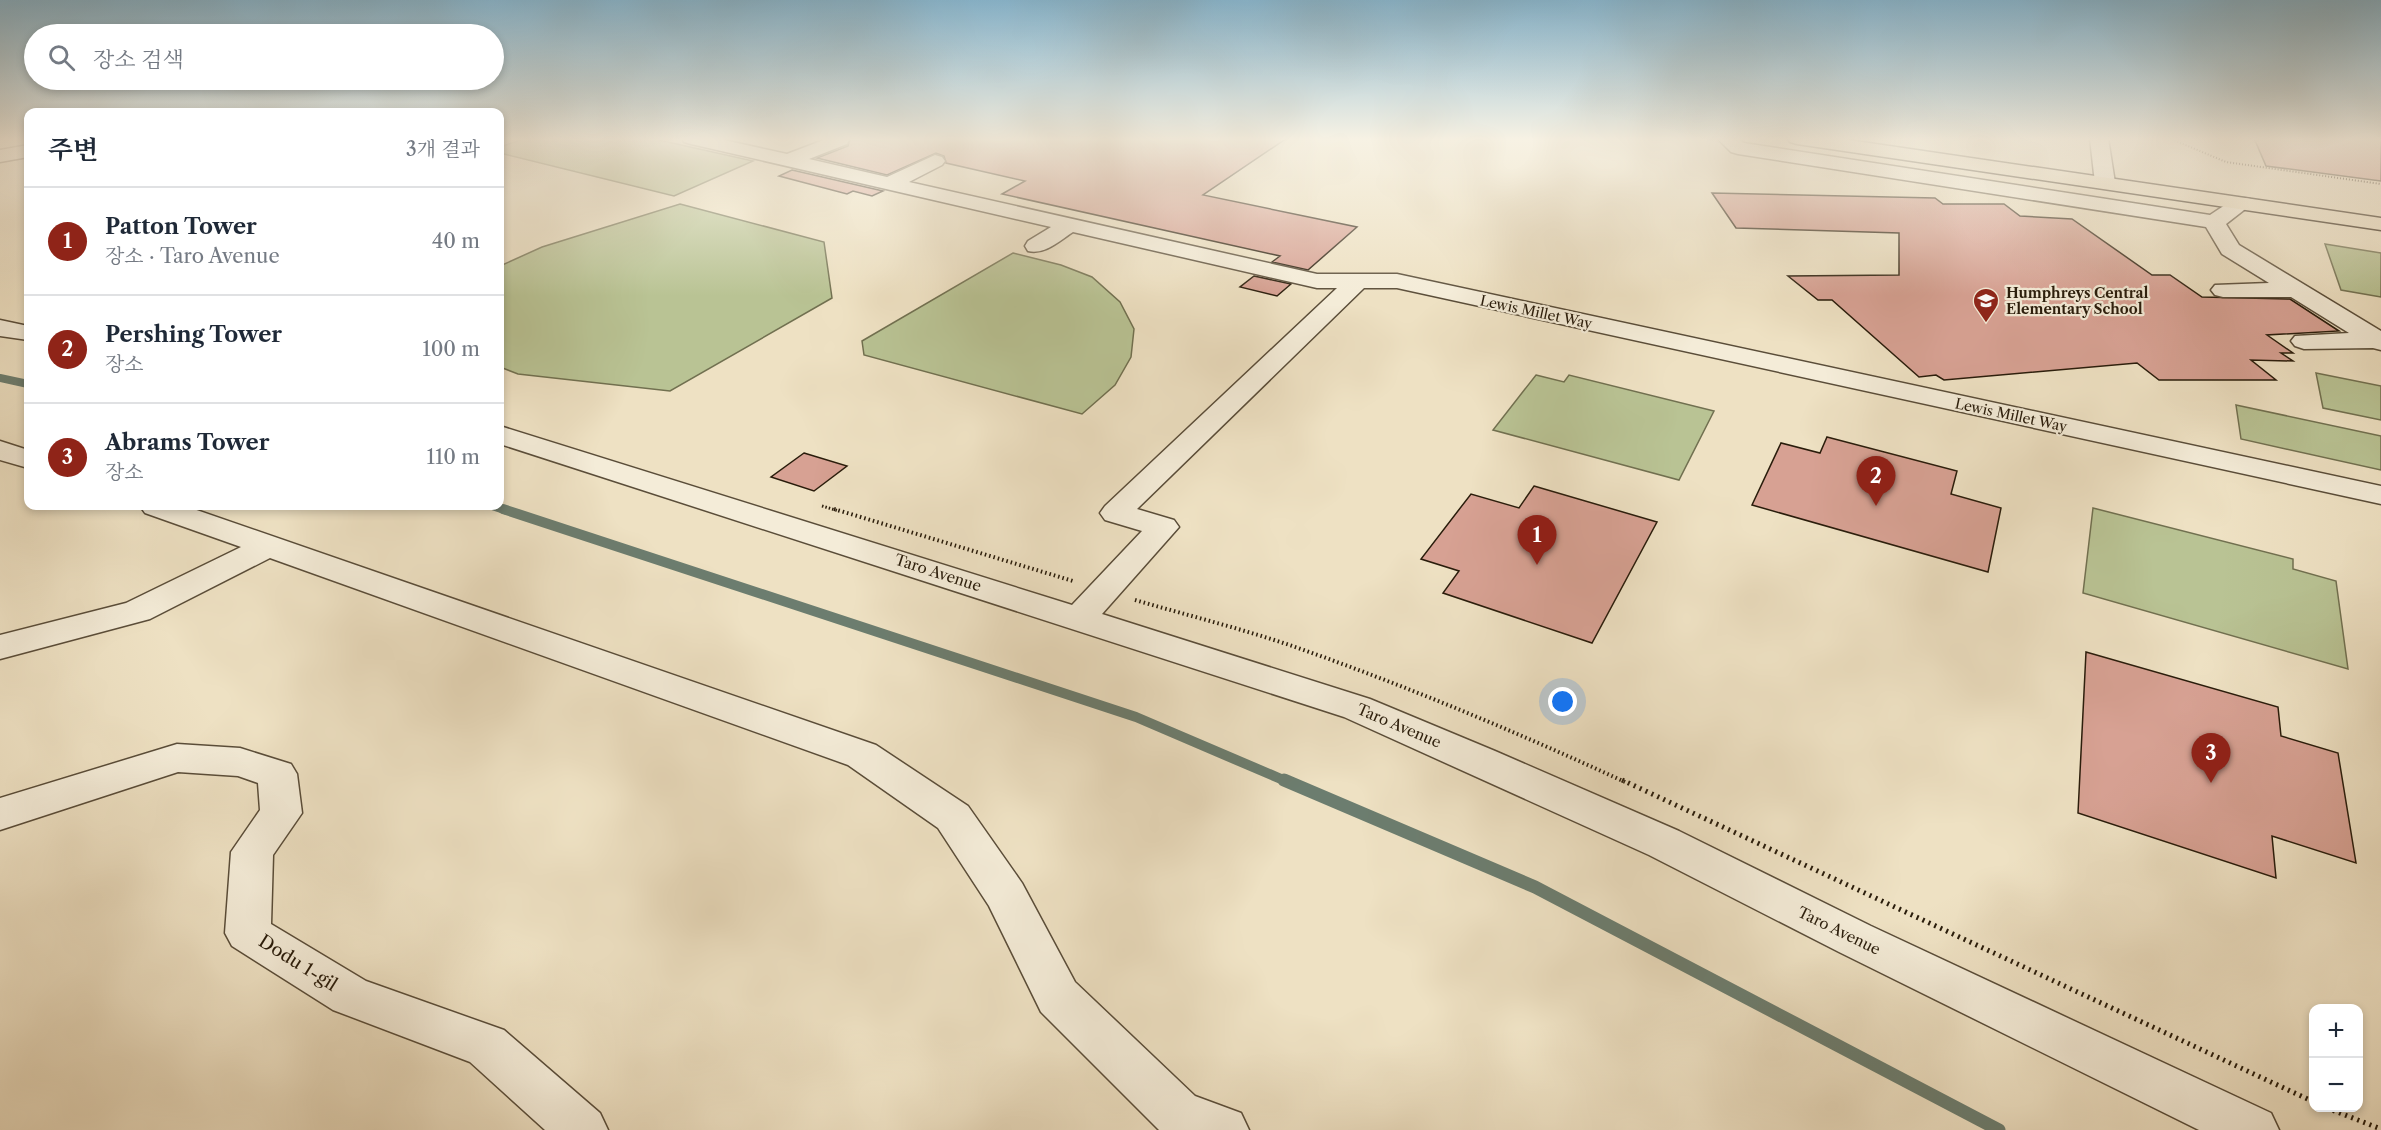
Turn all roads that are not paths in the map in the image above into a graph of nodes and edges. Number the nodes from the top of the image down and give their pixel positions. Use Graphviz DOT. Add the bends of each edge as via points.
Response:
graph roads {
  1 [pos="928,191"];
  2 [pos="2013,191"];
  3 [pos="2158,191"];
  4 [pos="2243,203"];
  5 [pos="2214,222"];
  6 [pos="2381,224"];
  7 [pos="1069,225"];
  8 [pos="1036,246"];
  9 [pos="1359,280"];
  10 [pos="2223,290"];
  11 [pos="2296,290"];
  12 [pos="0,328"];
  13 [pos="24,332"];
  14 [pos="2304,341"];
  15 [pos="2380,341"];
  16 [pos="504,436"];
  17 [pos="2381,495"];
  18 [pos="167,510"];
  19 [pos="268,546"];
  20 [pos="1079,618"];
  21 [pos="0,647"];
  22 [pos="0,814"];
  23 [pos="1190,1125"];
  24 [pos="582,1130"];
  25 [pos="2253,1130"];
  1 -- 7 [label="street, Lewis Millet Way"];
  2 -- 5 [label="street"];
  3 -- 4 [label="main road"];
  4 -- 5 [label="street"];
  4 -- 6 [label="main road"];
  5 -- 11 [label="street" via="2230,249"];
  7 -- 8 [label="street"];
  7 -- 9 [label="street, Lewis Millet Way" via="1317,281"];
  9 -- 17 [label="street, Lewis Millet Way" via="1397,281"];
  9 -- 20 [label="street" via="1116,513 1163,527"];
  10 -- 11 [label="street"];
  11 -- 15 [label="street"];
  12 -- 13 [label="street"];
  14 -- 15 [label="street"];
  16 -- 20 [label="street, Taro Avenue"];
  18 -- 19 [label="street"];
  19 -- 21 [label="street" via="138,611"];
  19 -- 23 [label="street" via="862,755 953,817 1006,895 1058,997"];
  20 -- 25 [label="street, Taro Avenue" via="1357,708 1481,761 1664,843"];
  22 -- 24 [label="street, Dodu 1-gil" via="177,758 240,762 276,774 281,813 252,852 248,933 350,996 487,1046"];
}
